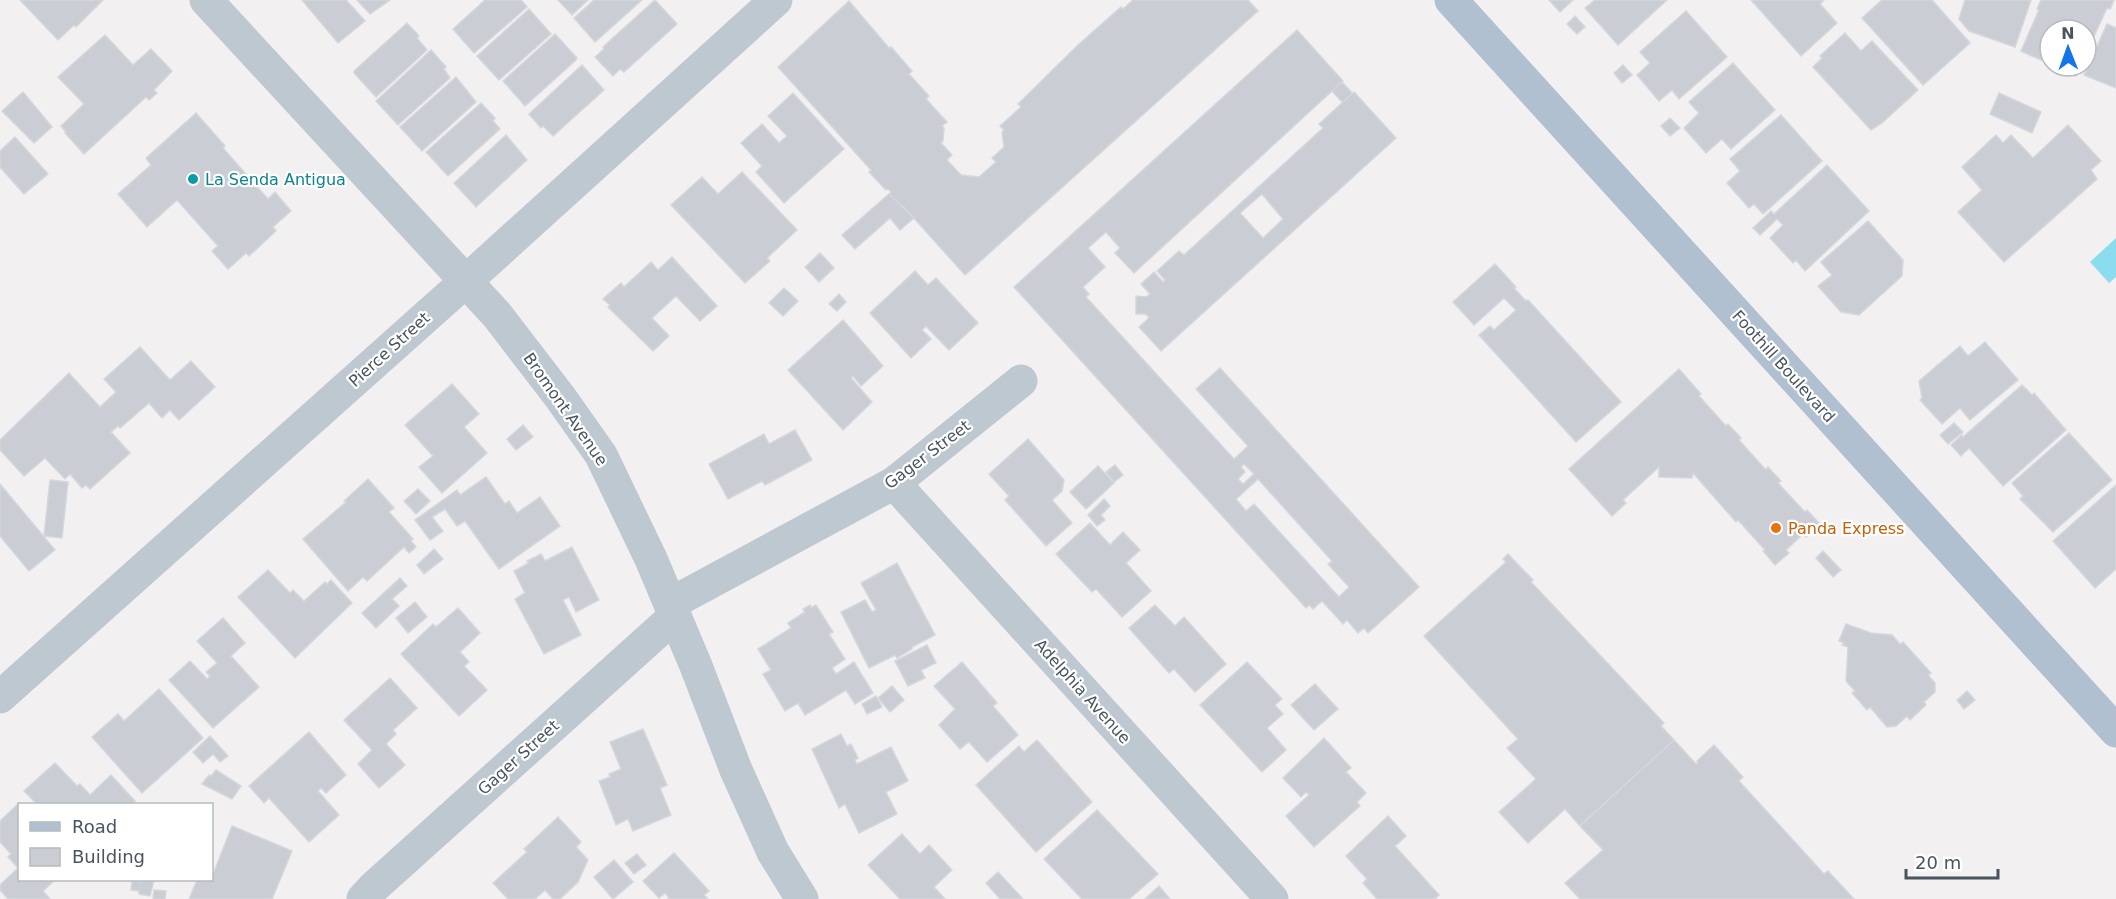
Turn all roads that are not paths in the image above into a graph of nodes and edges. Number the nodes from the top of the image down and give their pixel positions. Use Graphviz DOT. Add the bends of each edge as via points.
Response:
graph roads {
  1 [pos="206,0"];
  2 [pos="776,0"];
  3 [pos="1451,0"];
  4 [pos="466,281"];
  5 [pos="1021,381"];
  6 [pos="894,483"];
  7 [pos="672,610"];
  8 [pos="0,697"];
  9 [pos="2116,731"];
  10 [pos="363,899"];
  11 [pos="802,899"];
  12 [pos="1272,899"];
  1 -- 4 [label="street, Bromont Avenue"];
  2 -- 4 [label="street, Pierce Street"];
  3 -- 9 [label="main road, Foothill Boulevard"];
  4 -- 7 [label="street, Bromont Avenue" via="497,315 601,456"];
  4 -- 8 [label="street, Pierce Street"];
  5 -- 6 [label="street, Gager Street"];
  6 -- 7 [label="street, Gager Street"];
  6 -- 12 [label="street, Adelphia Avenue"];
  7 -- 10 [label="street, Gager Street"];
  7 -- 11 [label="street, Bromont Avenue" via="741,781 773,852"];
}
